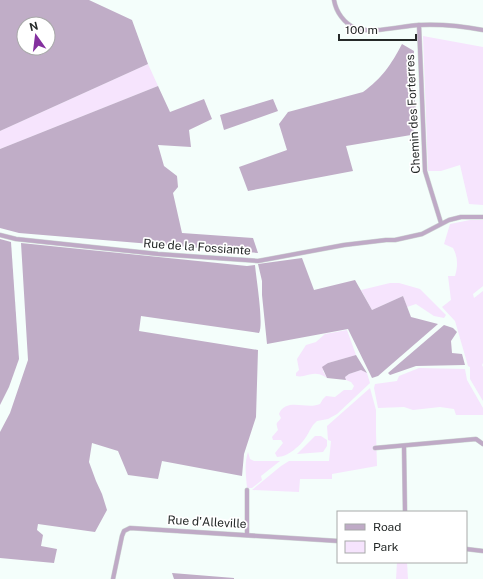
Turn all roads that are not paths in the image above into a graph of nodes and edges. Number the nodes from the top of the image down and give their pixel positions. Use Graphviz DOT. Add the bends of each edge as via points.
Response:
graph roads {
  1 [pos="334,0"];
  2 [pos="419,25"];
  3 [pos="483,30"];
  4 [pos="483,217"];
  5 [pos="441,223"];
  6 [pos="0,235"];
  7 [pos="483,444"];
  8 [pos="404,446"];
  9 [pos="375,448"];
  10 [pos="247,490"];
  11 [pos="405,511"];
  12 [pos="247,535"];
  13 [pos="337,541"];
  14 [pos="467,549"];
  15 [pos="483,551"];
  16 [pos="113,579"];
  1 -- 2 [label="street" via="340,16 354,27 374,30"];
  2 -- 3 [label="street"];
  2 -- 5 [label="street, Chemin des Forterres" via="425,171"];
  4 -- 5 [label="street, Rue de la Fossiante" via="461,217"];
  5 -- 6 [label="street, Rue de la Fossiante" via="422,234 395,240 344,244 258,261 158,254 16,239"];
  7 -- 8 [label="street" via="476,439"];
  8 -- 9 [label="street"];
  8 -- 11 [label="street"];
  10 -- 12 [label="street"];
  12 -- 13 [label="street, Rue d'Alleville"];
  12 -- 16 [label="street, Rue d'Alleville" via="127,529 122,536"];
  14 -- 15 [label="street"];
}
